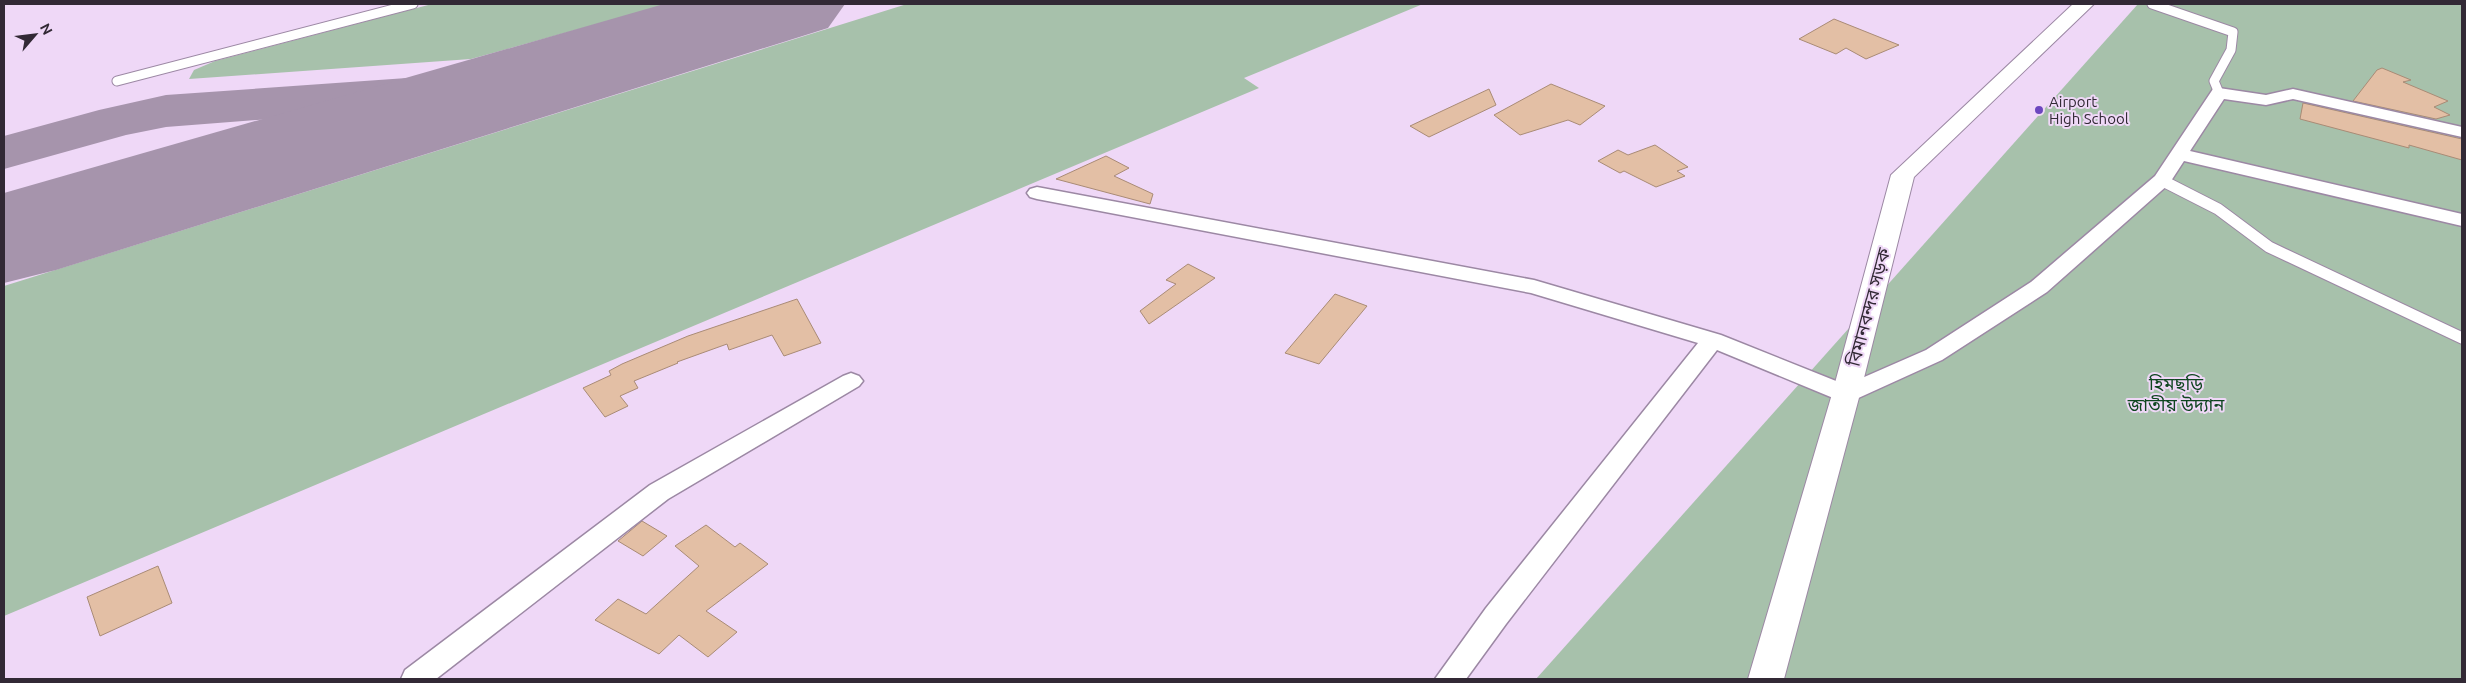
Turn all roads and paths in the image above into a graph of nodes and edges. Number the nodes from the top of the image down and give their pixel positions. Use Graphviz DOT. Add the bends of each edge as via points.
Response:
graph roads {
  1 [pos="413,4"];
  2 [pos="2084,4"];
  3 [pos="2152,4"];
  4 [pos="117,81"];
  5 [pos="2219,93"];
  6 [pos="2462,132"];
  7 [pos="2179,154"];
  8 [pos="2162,180"];
  9 [pos="1037,193"];
  10 [pos="2462,220"];
  11 [pos="2462,338"];
  12 [pos="1714,340"];
  13 [pos="851,381"];
  14 [pos="1846,394"];
  15 [pos="415,679"];
  16 [pos="1450,679"];
  17 [pos="1766,679"];
  1 -- 4 [label="lane"];
  2 -- 14 [label="street, বিমানবন্দর সড়ক" via="1903,175"];
  3 -- 5 [label="lane" via="2233,32 2231,50 2214,81"];
  5 -- 6 [label="street" via="2266,100 2292,94"];
  5 -- 7 [label="street"];
  7 -- 8 [label="street"];
  7 -- 10 [label="street"];
  8 -- 11 [label="lane" via="2218,209 2269,248"];
  8 -- 14 [label="street" via="2039,287 1934,355"];
  9 -- 12 [label="street" via="1534,287"];
  12 -- 14 [label="street"];
  12 -- 16 [label="street" via="1502,608"];
  13 -- 15 [label="street" via="659,492"];
  14 -- 17 [label="street, বিমানবন্দর সড়ক"];
}
